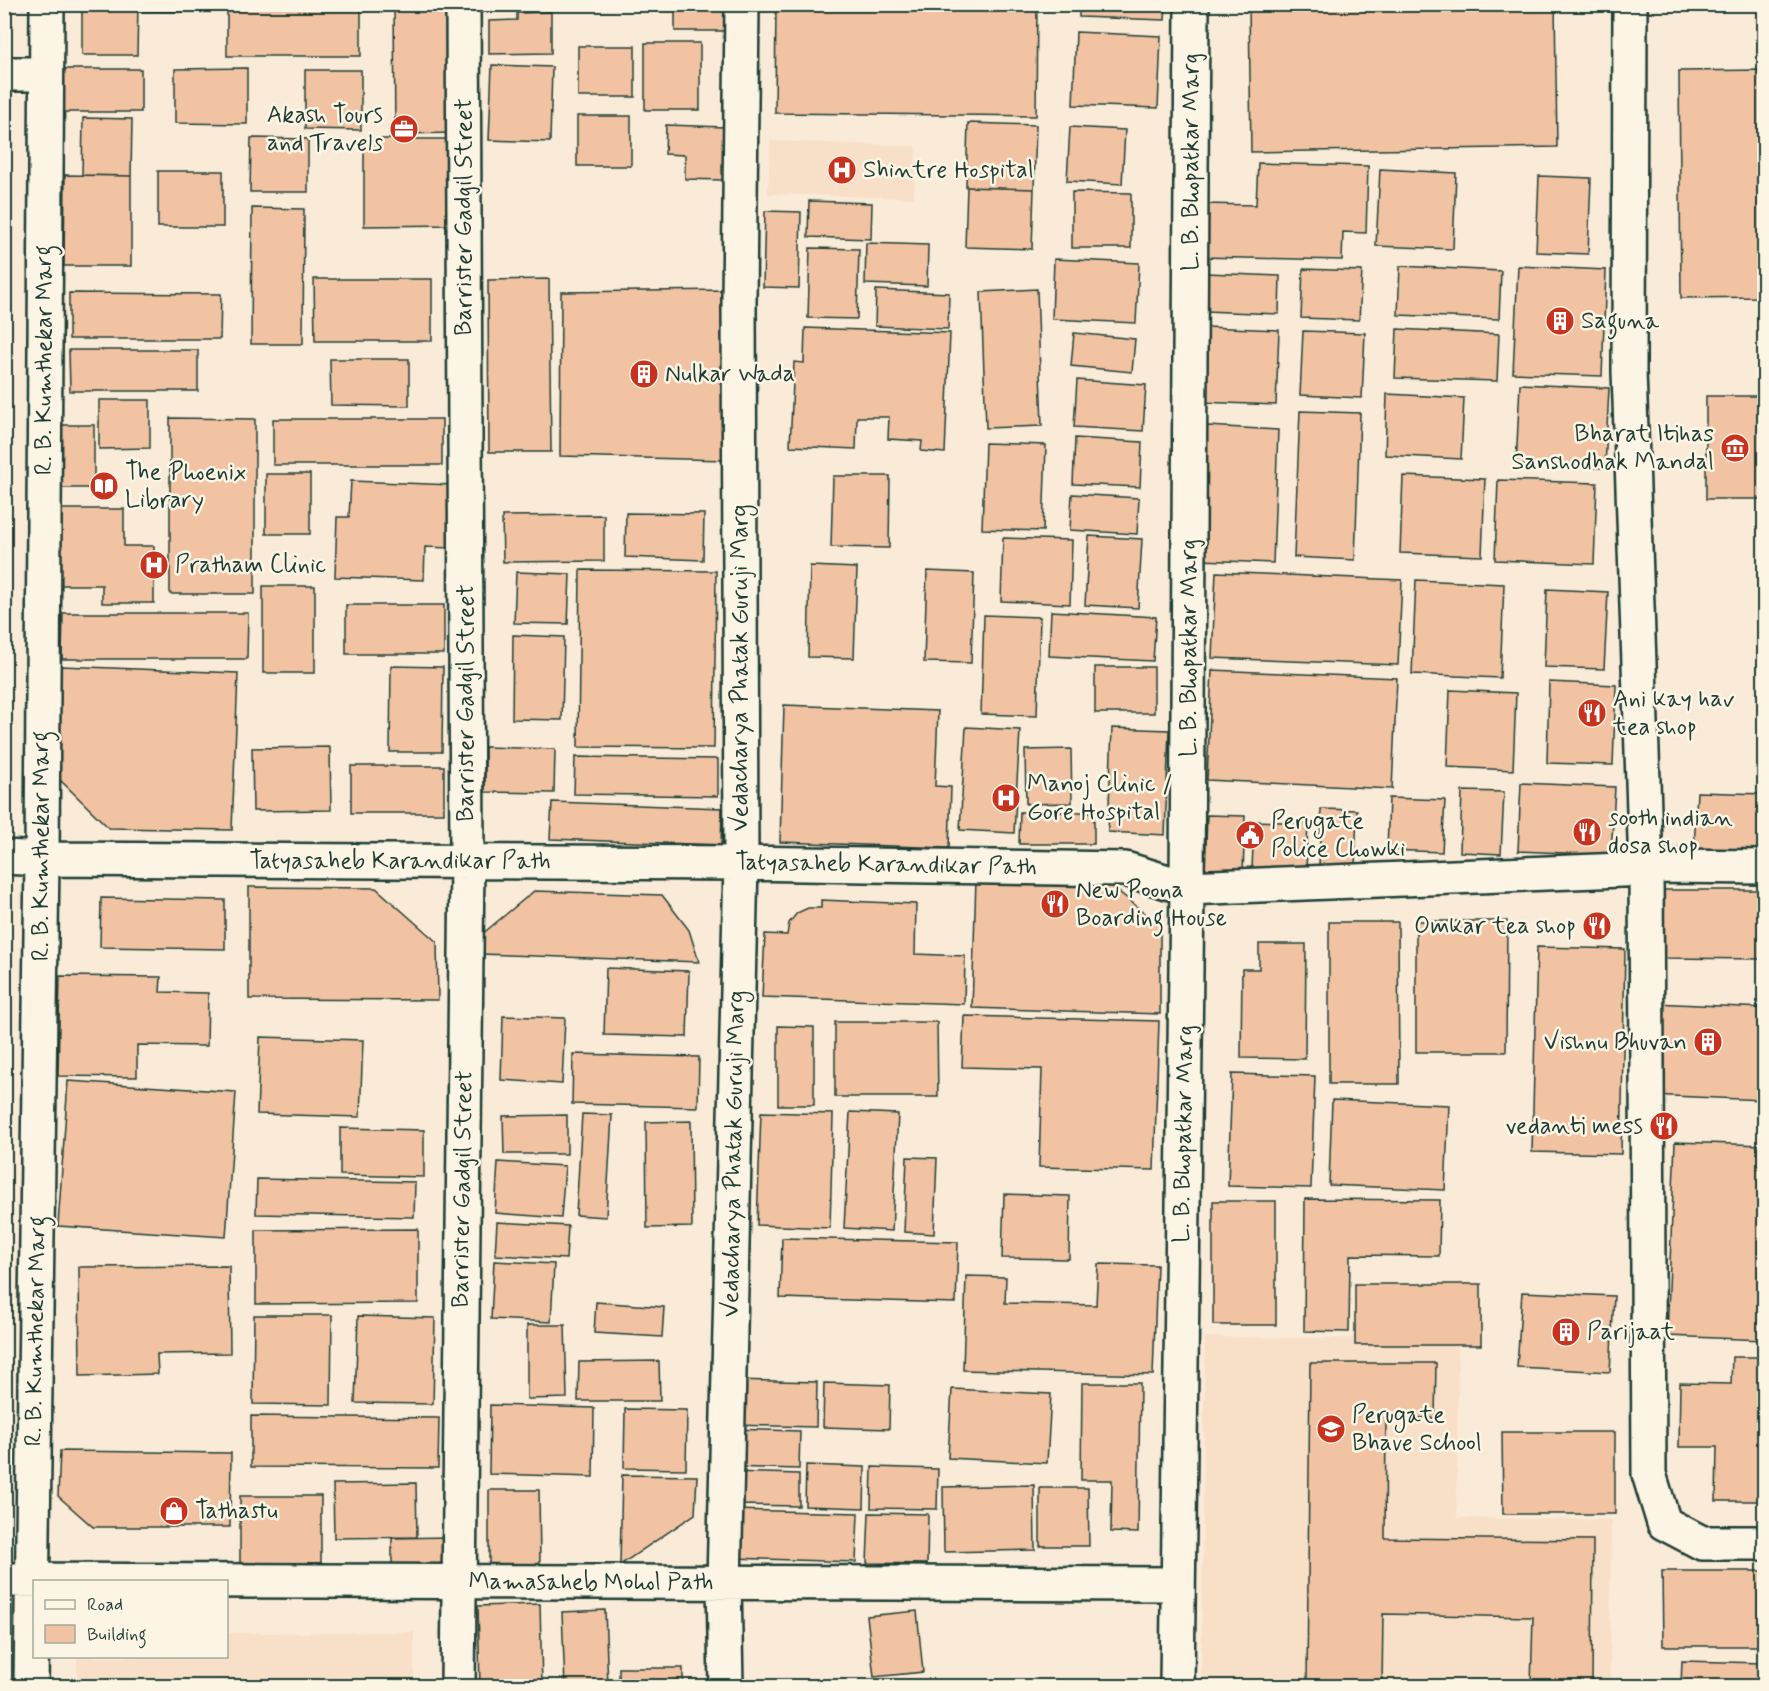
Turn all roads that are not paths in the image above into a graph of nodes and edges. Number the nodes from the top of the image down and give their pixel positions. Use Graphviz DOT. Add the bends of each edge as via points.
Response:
graph roads {
  1 [pos="46,4"];
  2 [pos="462,4"];
  3 [pos="742,4"];
  4 [pos="1192,4"];
  5 [pos="1630,4"];
  6 [pos="4,74"];
  7 [pos="46,74"];
  8 [pos="4,856"];
  9 [pos="42,859"];
  10 [pos="467,861"];
  11 [pos="741,863"];
  12 [pos="1764,867"];
  13 [pos="1646,869"];
  14 [pos="1188,888"];
  15 [pos="1764,1543"];
  16 [pos="19,1581"];
  17 [pos="228,1581"];
  18 [pos="458,1582"];
  19 [pos="724,1582"];
  20 [pos="1178,1584"];
  21 [pos="31,1686"];
  22 [pos="458,1686"];
  23 [pos="726,1686"];
  24 [pos="1177,1686"];
  1 -- 7 [label="street, R. B. Kumthekar Marg"];
  2 -- 10 [label="street, Barrister Gadgil Street"];
  3 -- 11 [label="street, Vedacharya Phatak Guruji Marg"];
  4 -- 14 [label="street, L. B. Bhopatkar Marg"];
  5 -- 13 [label="street" via="1629,371"];
  6 -- 7 [label="street"];
  7 -- 9 [label="street, R. B. Kumthekar Marg"];
  8 -- 9 [label="street, Tatyasaheb Karandikar Path"];
  9 -- 10 [label="street, Tatyasaheb Karandikar Path"];
  9 -- 16 [label="street, R. B. Kumthekar Marg"];
  10 -- 11 [label="street, Tatyasaheb Karandikar Path"];
  10 -- 18 [label="street, Barrister Gadgil Street"];
  11 -- 14 [label="street, Tatyasaheb Karandikar Path" via="1125,869"];
  11 -- 19 [label="street, Vedacharya Phatak Guruji Marg"];
  12 -- 13 [label="street, Tatyasaheb Karandikar Path"];
  13 -- 14 [label="street, Tatyasaheb Karandikar Path"];
  13 -- 15 [label="street" via="1648,1474 1664,1523 1702,1543"];
  14 -- 20 [label="street, L. B. Bhopatkar Marg"];
  16 -- 21 [label="street, R. B. Kumthekar Marg"];
  17 -- 18 [label="street, Mamasaheb Mohol Path"];
  18 -- 19 [label="street, Mamasaheb Mohol Path"];
  18 -- 22 [label="street, Barrister Gadgil Street"];
  19 -- 20 [label="street, Mamasaheb Mohol Path"];
  19 -- 23 [label="street, Vedacharya Phatak Guruji Marg"];
  20 -- 24 [label="street, L. B. Bhopatkar Marg"];
}
